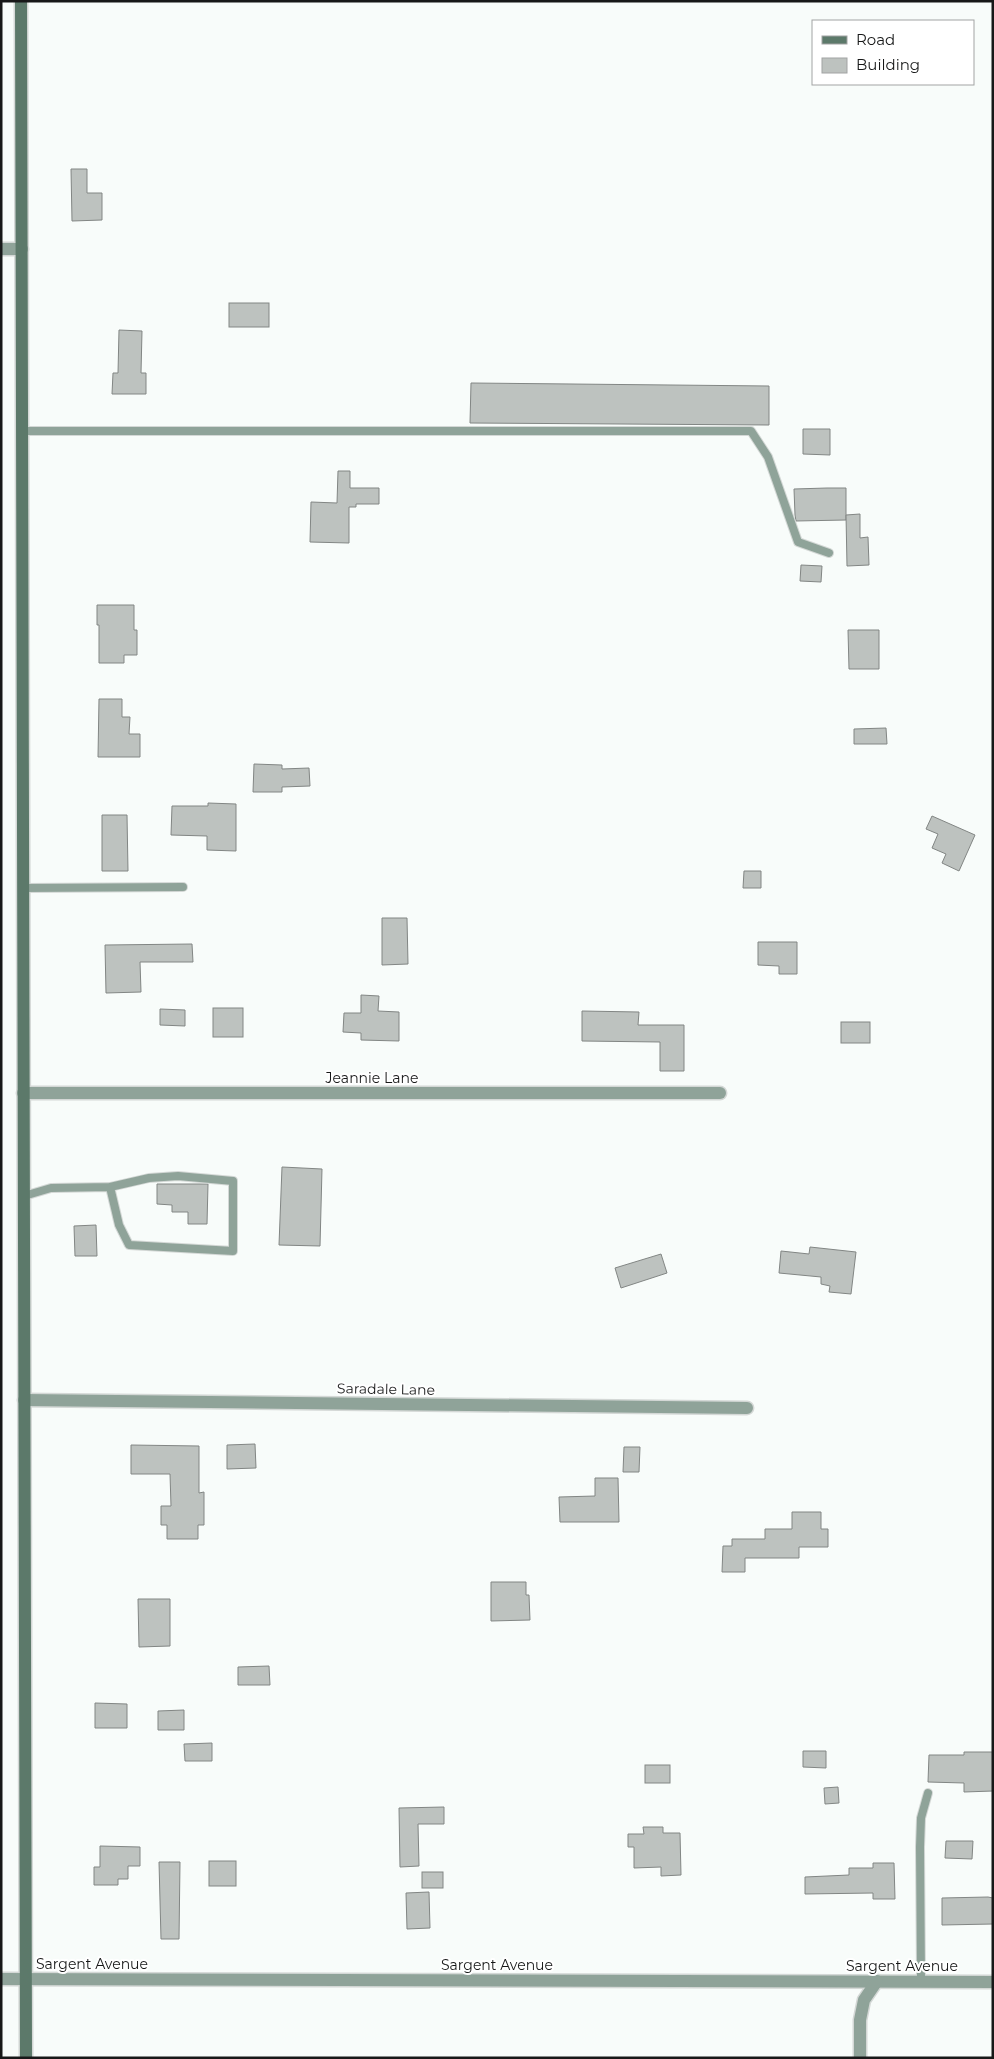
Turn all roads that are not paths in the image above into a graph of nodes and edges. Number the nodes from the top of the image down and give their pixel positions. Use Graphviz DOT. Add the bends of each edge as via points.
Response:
graph roads {
  1 [pos="20,1"];
  2 [pos="1,249"];
  3 [pos="22,249"];
  4 [pos="22,431"];
  5 [pos="829,553"];
  6 [pos="183,887"];
  7 [pos="23,888"];
  8 [pos="24,1093"];
  9 [pos="720,1093"];
  10 [pos="110,1188"];
  11 [pos="24,1196"];
  12 [pos="24,1400"];
  13 [pos="748,1408"];
  14 [pos="928,1793"];
  15 [pos="1,1979"];
  16 [pos="26,1979"];
  17 [pos="877,1981"];
  18 [pos="921,1981"];
  19 [pos="993,1982"];
  20 [pos="26,2058"];
  21 [pos="860,2058"];
  1 -- 3 [label="main road"];
  2 -- 3 [label="street"];
  3 -- 4 [label="main road"];
  4 -- 5 [label="lane" via="752,431 768,457 798,542"];
  4 -- 7 [label="main road"];
  6 -- 7 [label="lane"];
  7 -- 8 [label="main road"];
  8 -- 9 [label="street, Jeannie Lane"];
  8 -- 11 [label="main road"];
  10 -- 10 [label="lane" via="149,1178 178,1176 233,1181 233,1251 130,1245 119,1225"];
  10 -- 11 [label="lane" via="51,1188"];
  11 -- 12 [label="main road"];
  12 -- 13 [label="street, Saradale Lane"];
  12 -- 16 [label="main road"];
  14 -- 18 [label="lane" via="921,1818"];
  15 -- 16 [label="street, Sargent Avenue"];
  16 -- 17 [label="street, Sargent Avenue"];
  16 -- 20 [label="main road"];
  17 -- 18 [label="street, Sargent Avenue"];
  17 -- 21 [label="street" via="864,2000 861,2013"];
  18 -- 19 [label="street, Sargent Avenue"];
}
